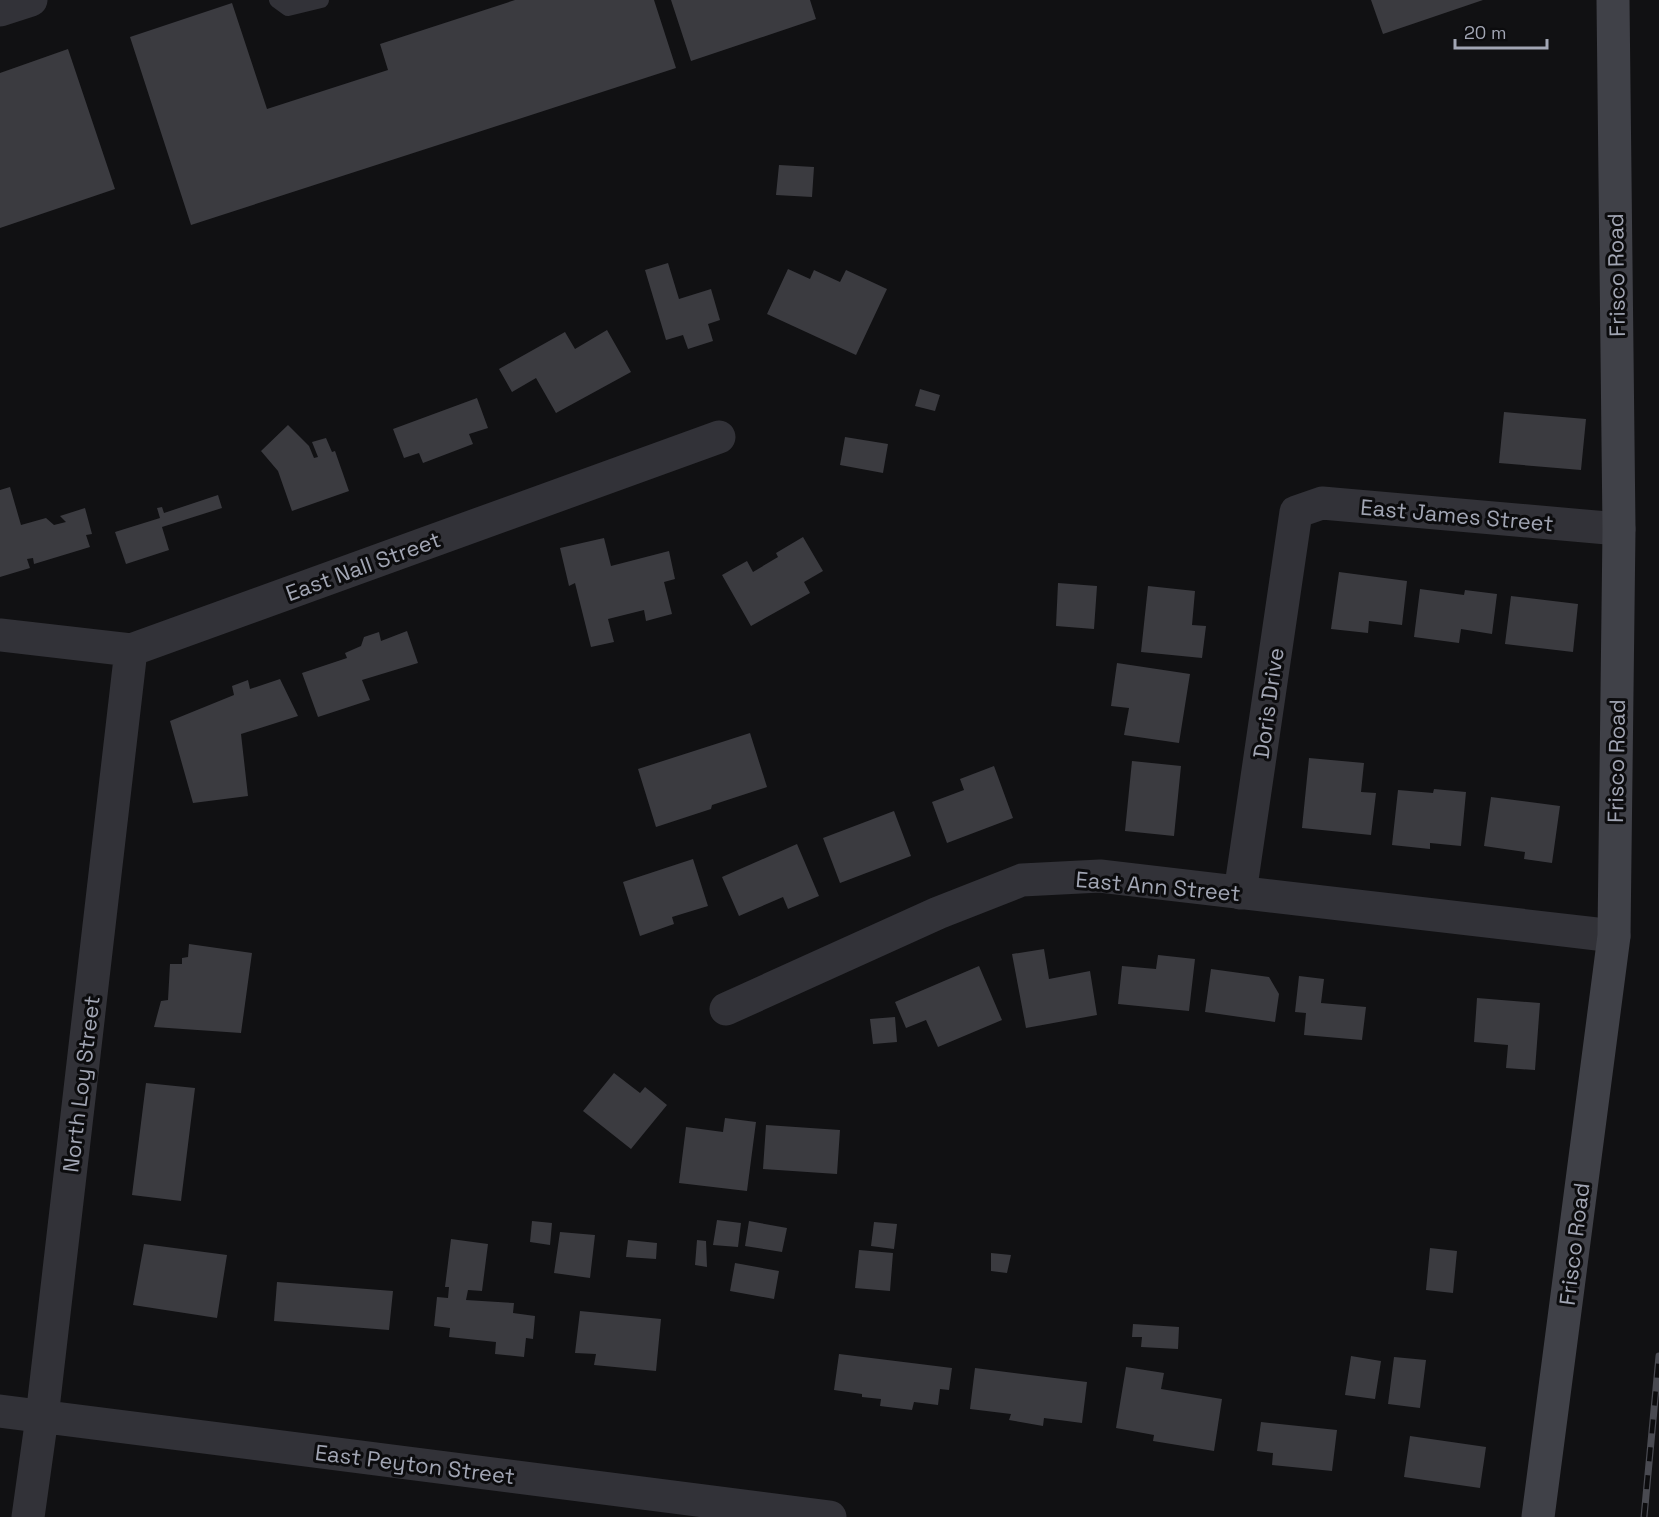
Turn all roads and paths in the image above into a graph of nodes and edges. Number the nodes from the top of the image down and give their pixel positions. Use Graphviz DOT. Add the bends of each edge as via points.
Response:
graph roads {
  1 [pos="277,0"];
  2 [pos="321,0"];
  3 [pos="1613,0"];
  4 [pos="719,437"];
  5 [pos="1296,513"];
  6 [pos="1619,529"];
  7 [pos="0,636"];
  8 [pos="131,650"];
  9 [pos="1240,893"];
  10 [pos="1614,936"];
  11 [pos="726,1009"];
  12 [pos="0,1411"];
  13 [pos="42,1417"];
  14 [pos="28,1517"];
  15 [pos="830,1517"];
  16 [pos="1538,1517"];
  1 -- 2 [label="lane" via="288,8"];
  3 -- 6 [label="street, Frisco Road"];
  4 -- 8 [label="street, East Nall Street"];
  5 -- 6 [label="street, East James Street" via="1322,503"];
  5 -- 9 [label="street, Doris Drive"];
  6 -- 10 [label="street, Frisco Road"];
  7 -- 8 [label="street, East Nall Street"];
  8 -- 13 [label="street, North Loy Street"];
  9 -- 10 [label="street, East Ann Street"];
  9 -- 11 [label="street, East Ann Street" via="1100,876 1022,880 938,913"];
  10 -- 16 [label="street, Frisco Road"];
  12 -- 13 [label="street, East Peyton Street"];
  13 -- 14 [label="street, North Loy Street"];
  13 -- 15 [label="street, East Peyton Street"];
}
